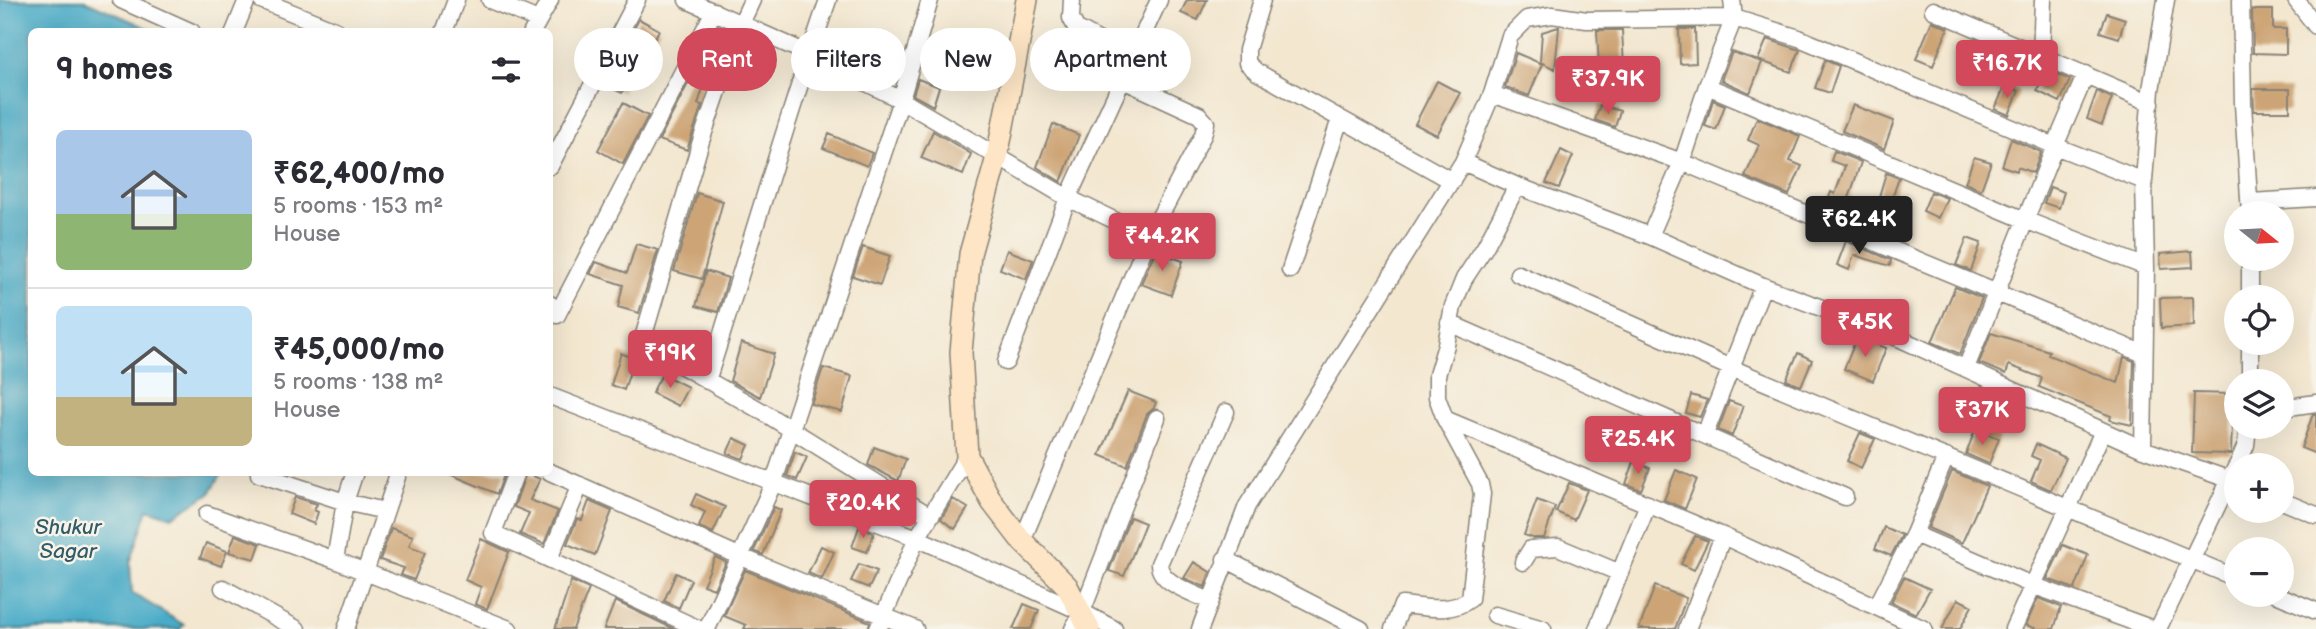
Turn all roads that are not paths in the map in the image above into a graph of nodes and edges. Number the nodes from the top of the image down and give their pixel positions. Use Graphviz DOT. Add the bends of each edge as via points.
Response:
graph roads {
  1 [pos="121,0"];
  2 [pos="247,0"];
  3 [pos="261,0"];
  4 [pos="456,0"];
  5 [pos="490,0"];
  6 [pos="550,0"];
  7 [pos="637,0"];
  8 [pos="687,0"];
  9 [pos="752,0"];
  10 [pos="828,0"];
  11 [pos="930,0"];
  12 [pos="1027,0"];
  13 [pos="1072,0"];
  14 [pos="1159,0"];
  15 [pos="1262,0"];
  16 [pos="1732,0"];
  17 [pos="2043,0"];
  18 [pos="2166,0"];
  19 [pos="2241,0"];
  20 [pos="2296,0"];
  21 [pos="1552,7"];
  22 [pos="1933,10"];
  23 [pos="714,11"];
  24 [pos="1734,18"];
  25 [pos="741,23"];
  26 [pos="535,26"];
  27 [pos="2316,26"];
  28 [pos="183,28"];
  29 [pos="236,28"];
  30 [pos="330,28"];
  31 [pos="446,28"];
  32 [pos="818,28"];
  33 [pos="1076,28"];
  34 [pos="1146,28"];
  35 [pos="791,46"];
  36 [pos="2041,58"];
  37 [pos="2086,74"];
  38 [pos="1707,86"];
  39 [pos="798,91"];
  40 [pos="883,91"];
  41 [pos="1118,91"];
  42 [pos="1147,91"];
  43 [pos="1492,94"];
  44 [pos="901,100"];
  45 [pos="2151,103"];
  46 [pos="1340,119"];
  47 [pos="2054,146"];
  48 [pos="997,157"];
  49 [pos="553,160"];
  50 [pos="1463,162"];
  51 [pos="1682,162"];
  52 [pos="1452,181"];
  53 [pos="2144,181"];
  54 [pos="1517,186"];
  55 [pos="1068,198"];
  56 [pos="2316,198"];
  57 [pos="2250,201"];
  58 [pos="2294,201"];
  59 [pos="2025,220"];
  60 [pos="1650,236"];
  61 [pos="1149,237"];
  62 [pos="2146,267"];
  63 [pos="1290,270"];
  64 [pos="1518,274"];
  65 [pos="1763,286"];
  66 [pos="1996,291"];
  67 [pos="553,309"];
  68 [pos="1449,323"];
  69 [pos="2144,354"];
  70 [pos="1006,362"];
  71 [pos="1731,368"];
  72 [pos="1966,368"];
  73 [pos="707,381"];
  74 [pos="553,397"];
  75 [pos="2316,403"];
  76 [pos="2294,406"];
  77 [pos="1226,412"];
  78 [pos="1157,418"];
  79 [pos="1445,419"];
  80 [pos="790,430"];
  81 [pos="2104,431"];
  82 [pos="1705,434"];
  83 [pos="2143,449"];
  84 [pos="967,456"];
  85 [pos="1946,457"];
  86 [pos="2224,471"];
  87 [pos="553,473"];
  88 [pos="265,476"];
  89 [pos="354,476"];
  90 [pos="514,476"];
  91 [pos="397,477"];
  92 [pos="774,484"];
  93 [pos="580,485"];
  94 [pos="2224,496"];
  95 [pos="1845,497"];
  96 [pos="345,502"];
  97 [pos="1647,504"];
  98 [pos="2294,506"];
  99 [pos="2068,508"];
  100 [pos="385,511"];
  101 [pos="207,514"];
  102 [pos="2316,515"];
  103 [pos="930,516"];
  104 [pos="1914,534"];
  105 [pos="1723,536"];
  106 [pos="916,538"];
  107 [pos="1022,541"];
  108 [pos="739,556"];
  109 [pos="549,559"];
  110 [pos="1225,559"];
  111 [pos="2192,559"];
  112 [pos="335,561"];
  113 [pos="1524,562"];
  114 [pos="366,573"];
  115 [pos="1620,573"];
  116 [pos="2224,573"];
  117 [pos="2032,585"];
  118 [pos="223,588"];
  119 [pos="1210,601"];
  120 [pos="2294,602"];
  121 [pos="1877,606"];
  122 [pos="2316,611"];
  123 [pos="1495,615"];
  124 [pos="880,622"];
  125 [pos="1082,623"];
  126 [pos="297,629"];
  127 [pos="346,629"];
  128 [pos="509,629"];
  129 [pos="699,629"];
  130 [pos="707,629"];
  131 [pos="915,629"];
  132 [pos="1114,629"];
  133 [pos="1200,629"];
  134 [pos="1361,629"];
  135 [pos="1393,629"];
  136 [pos="1543,629"];
  137 [pos="1597,629"];
  138 [pos="1686,629"];
  139 [pos="1924,629"];
  140 [pos="2012,629"];
  141 [pos="2155,629"];
  1 -- 28 [label="street"];
  2 -- 29 [label="street"];
  3 -- 30 [label="street"];
  4 -- 31 [label="street"];
  5 -- 26 [label="street"];
  6 -- 26 [label="street"];
  7 -- 49 [label="street"];
  8 -- 23 [label="street"];
  9 -- 25 [label="street"];
  10 -- 32 [label="street"];
  11 -- 44 [label="street"];
  12 -- 48 [label="street"];
  13 -- 33 [label="street" via="1071,18"];
  14 -- 34 [label="street"];
  15 -- 46 [label="street" via="1247,63"];
  16 -- 24 [label="street"];
  17 -- 36 [label="street"];
  18 -- 45 [label="street"];
  19 -- 57 [label="street"];
  20 -- 27 [label="street"];
  21 -- 24 [label="street" via="1587,20"];
  21 -- 43 [label="street" via="1527,19 1510,36"];
  22 -- 36 [label="street"];
  23 -- 25 [label="street"];
  23 -- 67 [label="street" via="557,315"];
  24 -- 38 [label="street"];
  24 -- 47 [label="street" via="1799,38"];
  25 -- 35 [label="street"];
  25 -- 73 [label="street" via="643,338 649,348"];
  36 -- 37 [label="street"];
  37 -- 45 [label="street"];
  37 -- 47 [label="street"];
  38 -- 51 [label="street"];
  38 -- 59 [label="street"];
  39 -- 73 [label="street"];
  40 -- 44 [label="street"];
  41 -- 55 [label="street"];
  42 -- 61 [label="street" via="1199,115 1206,123"];
  43 -- 50 [label="street"];
  43 -- 51 [label="street"];
  44 -- 48 [label="street"];
  44 -- 80 [label="street"];
  45 -- 53 [label="street"];
  46 -- 52 [label="street"];
  46 -- 63 [label="street"];
  47 -- 53 [label="street"];
  47 -- 59 [label="street"];
  48 -- 55 [label="street"];
  48 -- 84 [label="street" via="970,254 961,352"];
  50 -- 52 [label="street"];
  50 -- 54 [label="street"];
  51 -- 60 [label="street"];
  51 -- 66 [label="street"];
  52 -- 110 [label="street" via="1247,506"];
  53 -- 62 [label="street"];
  54 -- 60 [label="street"];
  54 -- 68 [label="street" via="1464,279"];
  55 -- 61 [label="street"];
  55 -- 70 [label="street"];
  56 -- 58 [label="street"];
  59 -- 62 [label="street"];
  59 -- 66 [label="street"];
  60 -- 65 [label="street"];
  61 -- 107 [label="street"];
  62 -- 69 [label="street"];
  64 -- 71 [label="street"];
  65 -- 71 [label="street"];
  65 -- 72 [label="street"];
  66 -- 69 [label="street"];
  66 -- 72 [label="street"];
  68 -- 79 [label="street" via="1437,375 1437,397"];
  68 -- 82 [label="street"];
  69 -- 83 [label="street"];
  71 -- 82 [label="street"];
  71 -- 85 [label="street"];
  72 -- 81 [label="street"];
  73 -- 80 [label="street"];
  74 -- 92 [label="street"];
  75 -- 76 [label="street"];
  77 -- 119 [label="street" via="1159,564 1165,579"];
  78 -- 125 [label="street"];
  79 -- 97 [label="street"];
  79 -- 135 [label="street" via="1482,494 1470,599 1447,609 1402,605"];
  80 -- 92 [label="street"];
  80 -- 103 [label="street"];
  81 -- 83 [label="street"];
  81 -- 99 [label="street"];
  82 -- 95 [label="street"];
  83 -- 86 [label="street"];
  84 -- 103 [label="street"];
  84 -- 107 [label="street" via="992,502"];
  85 -- 99 [label="street"];
  85 -- 104 [label="street"];
  87 -- 93 [label="street"];
  88 -- 96 [label="street"];
  89 -- 96 [label="street"];
  90 -- 109 [label="street" via="493,533"];
  91 -- 100 [label="street"];
  92 -- 106 [label="street"];
  92 -- 108 [label="street"];
  93 -- 108 [label="street"];
  93 -- 109 [label="street"];
  94 -- 111 [label="street"];
  96 -- 100 [label="street"];
  96 -- 112 [label="street"];
  97 -- 105 [label="street"];
  97 -- 115 [label="street"];
  98 -- 102 [label="street"];
  99 -- 111 [label="street"];
  99 -- 117 [label="street"];
  100 -- 114 [label="street"];
  101 -- 112 [label="street"];
  103 -- 106 [label="street"];
  104 -- 117 [label="street"];
  104 -- 121 [label="street"];
  105 -- 121 [label="street"];
  105 -- 138 [label="street"];
  106 -- 124 [label="street"];
  106 -- 125 [label="street"];
  107 -- 125 [label="street" via="1068,586"];
  108 -- 124 [label="street"];
  108 -- 130 [label="street"];
  109 -- 129 [label="street"];
  110 -- 119 [label="street"];
  110 -- 134 [label="street"];
  111 -- 116 [label="street"];
  111 -- 141 [label="street"];
  112 -- 114 [label="street"];
  113 -- 115 [label="street" via="1531,550 1558,547"];
  114 -- 127 [label="street"];
  114 -- 128 [label="street"];
  115 -- 137 [label="street"];
  117 -- 140 [label="street"];
  117 -- 141 [label="street"];
  118 -- 126 [label="street"];
  119 -- 133 [label="street"];
  120 -- 122 [label="street"];
  121 -- 139 [label="street"];
  123 -- 136 [label="street"];
  124 -- 131 [label="street"];
  125 -- 132 [label="street"];
}
